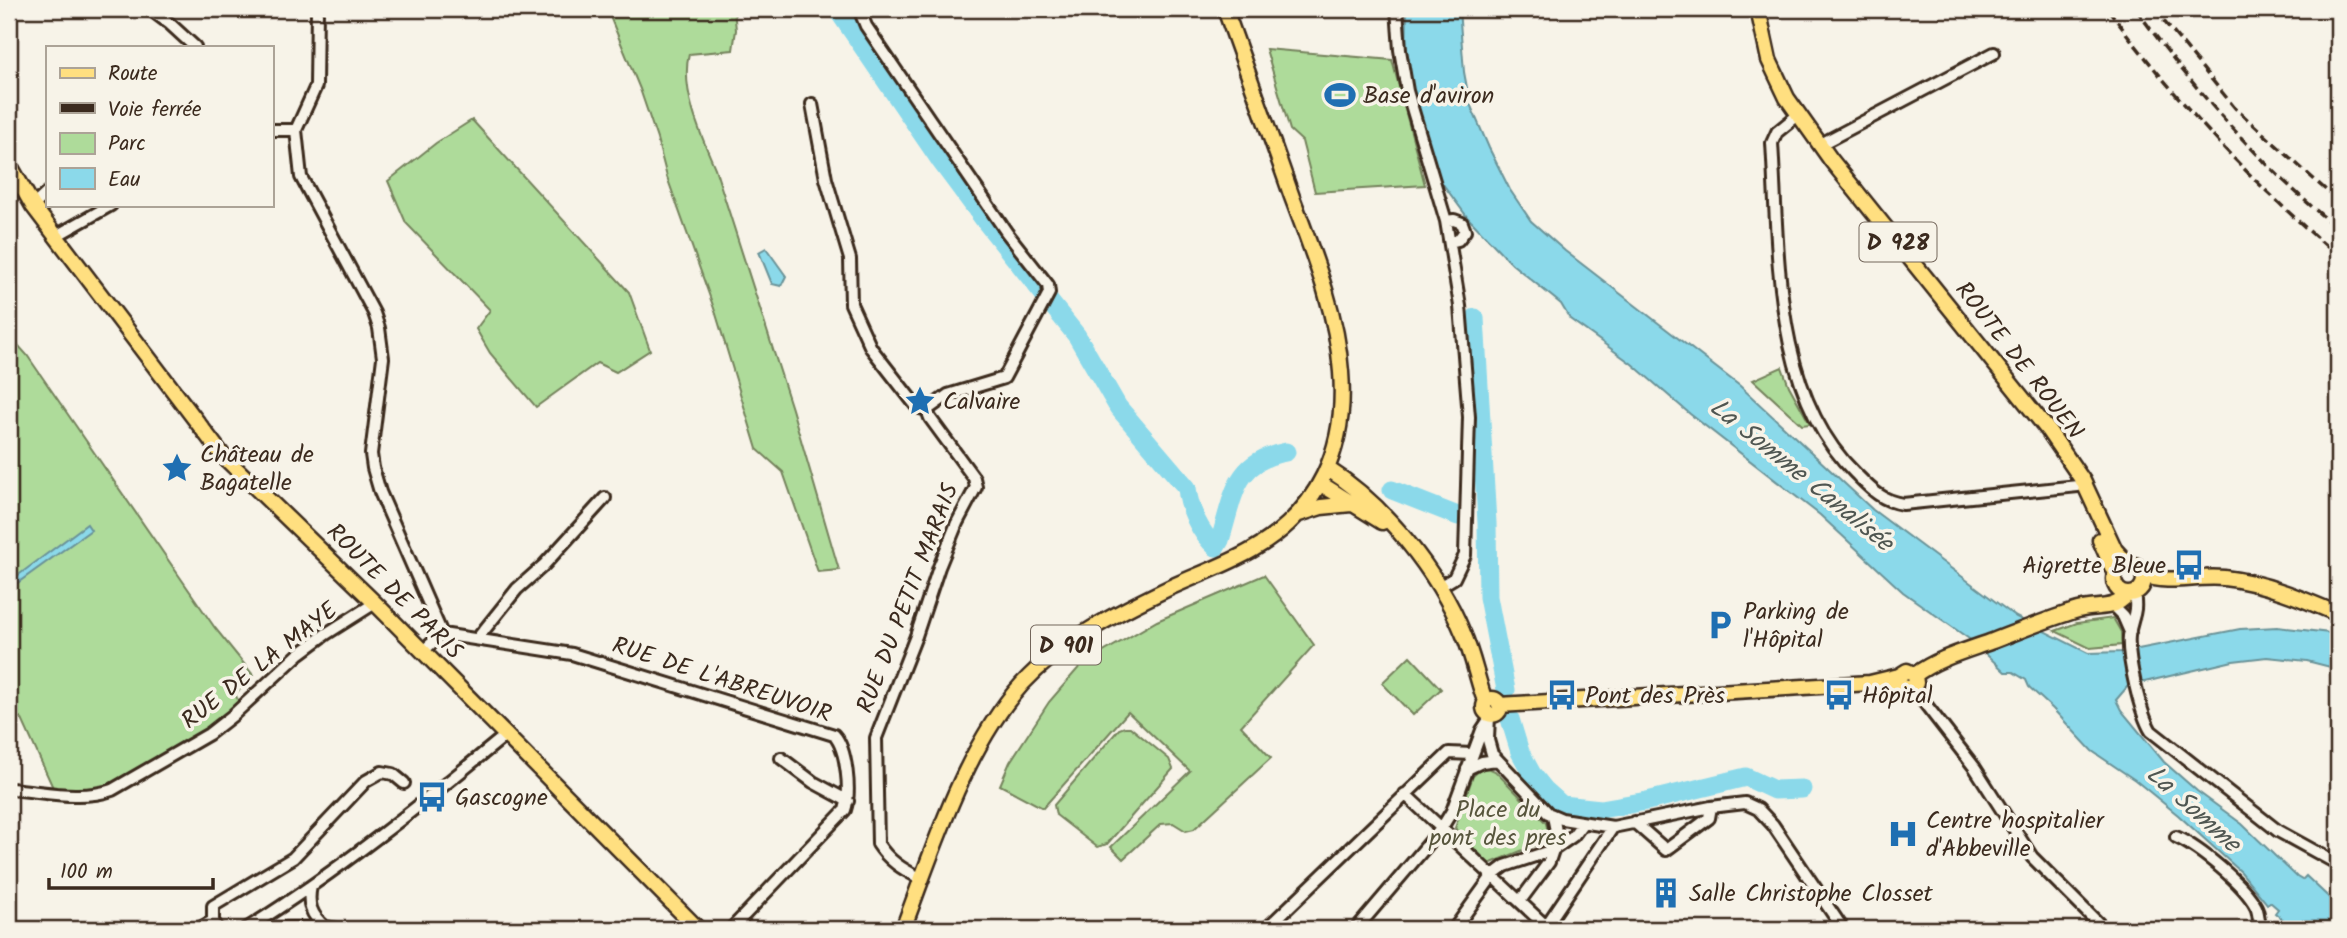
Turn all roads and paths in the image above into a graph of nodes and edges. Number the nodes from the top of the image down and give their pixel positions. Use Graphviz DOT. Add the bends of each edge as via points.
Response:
graph roads {
  1 [pos="150,9"];
  2 [pos="317,9"];
  3 [pos="859,9"];
  4 [pos="1225,9"];
  5 [pos="1397,9"];
  6 [pos="1758,9"];
  7 [pos="194,46"];
  8 [pos="1994,53"];
  9 [pos="812,104"];
  10 [pos="1798,115"];
  11 [pos="273,130"];
  12 [pos="296,130"];
  13 [pos="1819,145"];
  14 [pos="11,174"];
  15 [pos="46,194"];
  16 [pos="33,206"];
  17 [pos="109,206"];
  18 [pos="1447,221"];
  19 [pos="56,236"];
  20 [pos="1450,242"];
  21 [pos="927,410"];
  22 [pos="1328,469"];
  23 [pos="1321,484"];
  24 [pos="2081,485"];
  25 [pos="605,498"];
  26 [pos="1352,505"];
  27 [pos="1298,515"];
  28 [pos="1393,527"];
  29 [pos="2127,564"];
  30 [pos="2143,575"];
  31 [pos="2177,581"];
  32 [pos="1439,587"];
  33 [pos="2126,588"];
  34 [pos="375,603"];
  35 [pos="2113,606"];
  36 [pos="2089,607"];
  37 [pos="2338,614"];
  38 [pos="442,634"];
  39 [pos="2129,636"];
  40 [pos="477,639"];
  41 [pos="423,651"];
  42 [pos="1907,682"];
  43 [pos="1491,710"];
  44 [pos="507,734"];
  45 [pos="1472,754"];
  46 [pos="781,758"];
  47 [pos="1497,760"];
  48 [pos="1467,769"];
  49 [pos="404,783"];
  50 [pos="9,789"];
  51 [pos="1405,794"];
  52 [pos="848,801"];
  53 [pos="1711,807"];
  54 [pos="1553,816"];
  55 [pos="1634,822"];
  56 [pos="1582,824"];
  57 [pos="1613,827"];
  58 [pos="1441,830"];
  59 [pos="2176,837"];
  60 [pos="1553,850"];
  61 [pos="2338,864"];
  62 [pos="1493,875"];
  63 [pos="920,878"];
  64 [pos="311,886"];
  65 [pos="1520,901"];
  66 [pos="215,925"];
  67 [pos="325,927"];
  68 [pos="904,927"];
  69 [pos="1548,928"];
  70 [pos="198,929"];
  71 [pos="246,929"];
  72 [pos="259,929"];
  73 [pos="337,929"];
  74 [pos="698,929"];
  75 [pos="731,929"];
  76 [pos="1266,929"];
  77 [pos="1356,929"];
  78 [pos="1454,929"];
  79 [pos="1843,929"];
  80 [pos="2104,929"];
  81 [pos="2260,929"];
  1 -- 7 [label="street"];
  2 -- 12 [label="street" via="316,86"];
  3 -- 21 [label="street" via="866,26 1007,233 1048,285 1049,293 1004,378 948,395"];
  4 -- 22 [label="main road, D 901" via="1307,237 1335,330 1342,401"];
  5 -- 18 [label="street" via="1407,91"];
  6 -- 10 [label="main road, ROUTE DE ROUEN / D 928" via="1769,60"];
  8 -- 13 [label="street"];
  9 -- 21 [label="street" via="826,179 850,259 851,304 871,348 916,407"];
  10 -- 13 [label="main road, ROUTE DE ROUEN / D 928"];
  10 -- 24 [label="street" via="1777,132 1772,143 1783,292 1794,367 1828,442 1879,497 1891,503"];
  11 -- 12 [label="street"];
  12 -- 38 [label="street" via="301,177 379,328 383,358 373,468"];
  13 -- 24 [label="main road, ROUTE DE ROUEN / D 928" via="2069,459"];
  14 -- 16 [label="main road, ROUTE DE PARIS"];
  15 -- 16 [label="street"];
  16 -- 19 [label="main road, ROUTE DE PARIS"];
  17 -- 19 [label="street"];
  18 -- 20 [label="street"];
  18 -- 20 [label="street" via="1462,223 1465,231"];
  19 -- 34 [label="main road, ROUTE DE PARIS" via="217,449"];
  20 -- 32 [label="street" via="1460,306 1469,455 1465,555 1454,578"];
  21 -- 63 [label="street, RUE DU PETIT MARAIS" via="976,487 939,567 876,738 878,844 900,868"];
  22 -- 23 [label="main road, D 901"];
  22 -- 28 [label="main road" via="1365,496"];
  23 -- 26 [label="main road"];
  23 -- 27 [label="main road, D 901"];
  24 -- 29 [label="main road, ROUTE DE ROUEN / D 928"];
  24 -- 33 [label="main road, ROUTE DE ROUEN / D 928"];
  25 -- 40 [label="street" via="517,589"];
  26 -- 27 [label="main road" via="1321,507"];
  26 -- 28 [label="main road"];
  27 -- 63 [label="main road, D 901" via="1252,550 1116,614 1049,658 1022,685 988,732"];
  28 -- 32 [label="main road"];
  29 -- 30 [label="main road" via="2137,566"];
  29 -- 33 [label="main road" via="2121,566"];
  30 -- 31 [label="main road"];
  30 -- 33 [label="main road" via="2144,581"];
  31 -- 33 [label="main road" via="2155,589"];
  31 -- 37 [label="main road" via="2234,580"];
  32 -- 43 [label="main road" via="1463,633"];
  33 -- 35 [label="main road" via="2120,603"];
  33 -- 36 [label="main road"];
  33 -- 39 [label="street" via="2137,610"];
  34 -- 41 [label="main road, ROUTE DE PARIS"];
  34 -- 50 [label="street, RUE DE LA MAYE" via="299,654 208,734 112,790 83,795"];
  35 -- 36 [label="main road"];
  35 -- 39 [label="street" via="2123,617"];
  36 -- 42 [label="main road" via="1926,667"];
  38 -- 40 [label="street, RUE DE L'ABREUVOIR"];
  38 -- 41 [label="street"];
  39 -- 61 [label="street" via="2138,697 2151,731 2278,831"];
  40 -- 52 [label="street, RUE DE L'ABREUVOIR" via="572,654 834,735 840,741"];
  41 -- 44 [label="main road, ROUTE DE PARIS"];
  42 -- 43 [label="main road"];
  42 -- 80 [label="street" via="1975,768 2032,857"];
  43 -- 45 [label="street"];
  43 -- 47 [label="street" via="1488,740"];
  44 -- 64 [label="street" via="393,827"];
  44 -- 74 [label="main road, ROUTE DE PARIS"];
  45 -- 48 [label="street"];
  45 -- 51 [label="street" via="1449,753"];
  46 -- 52 [label="street"];
  47 -- 48 [label="street"];
  47 -- 54 [label="street"];
  48 -- 58 [label="street"];
  49 -- 66 [label="street" via="382,772 366,781 293,858 213,906"];
  51 -- 58 [label="street"];
  51 -- 76 [label="street"];
  52 -- 75 [label="street" via="845,810"];
  53 -- 55 [label="street"];
  53 -- 55 [label="street" via="1709,818 1666,850"];
  53 -- 79 [label="street" via="1745,803 1758,809"];
  54 -- 56 [label="street"];
  54 -- 60 [label="street"];
  55 -- 57 [label="street"];
  56 -- 57 [label="street"];
  56 -- 60 [label="street"];
  57 -- 69 [label="street"];
  58 -- 62 [label="street"];
  58 -- 77 [label="street"];
  59 -- 81 [label="street" via="2193,844 2229,874 2257,908"];
  60 -- 62 [label="street" via="1505,866"];
  60 -- 65 [label="street"];
  62 -- 65 [label="street"];
  62 -- 78 [label="street"];
  63 -- 68 [label="main road, D 901"];
  64 -- 67 [label="street" via="310,909"];
  64 -- 71 [label="street"];
  65 -- 69 [label="street"];
  66 -- 70 [label="street"];
  67 -- 72 [label="street"];
  67 -- 73 [label="street"];
}
